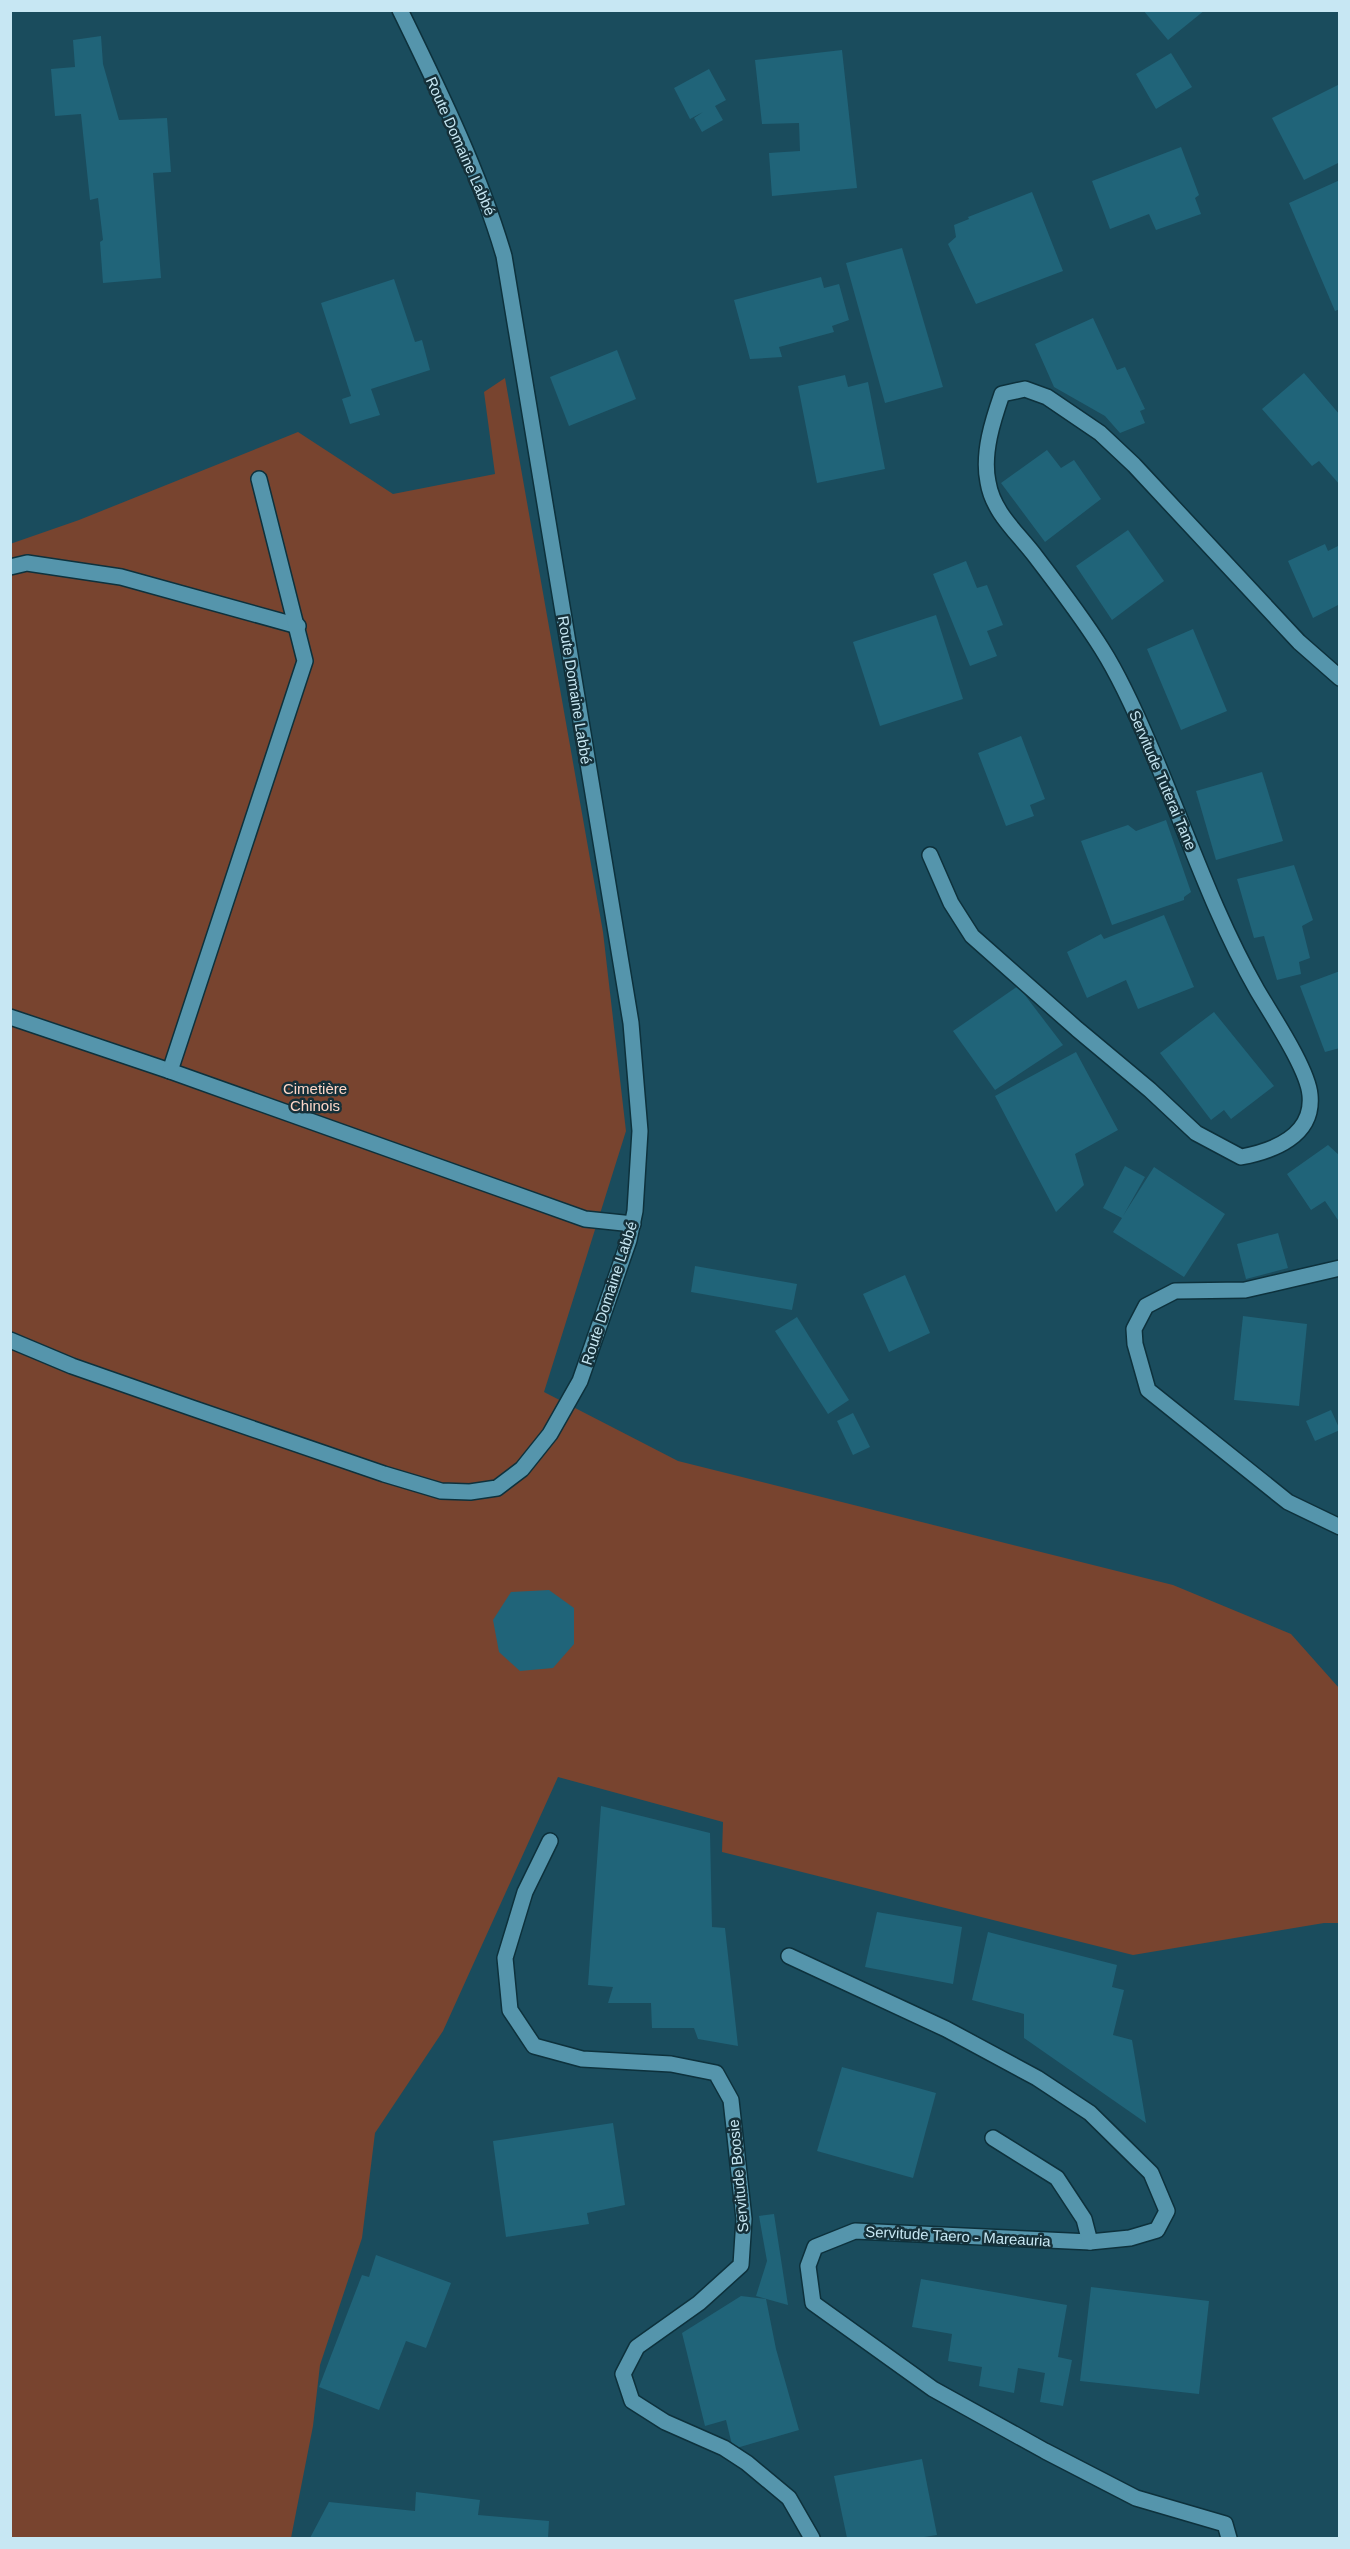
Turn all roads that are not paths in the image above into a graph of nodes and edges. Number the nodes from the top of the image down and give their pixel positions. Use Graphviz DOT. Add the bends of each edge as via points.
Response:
graph roads {
  1 [pos="400,10"];
  2 [pos="259,479"];
  3 [pos="10,567"];
  4 [pos="298,626"];
  5 [pos="1340,678"];
  6 [pos="930,855"];
  7 [pos="10,1017"];
  8 [pos="170,1071"];
  9 [pos="633,1224"];
  10 [pos="1340,1268"];
  11 [pos="10,1340"];
  12 [pos="1340,1527"];
  13 [pos="550,1840"];
  14 [pos="789,1956"];
  15 [pos="993,2138"];
  16 [pos="1090,2242"];
  17 [pos="812,2538"];
  18 [pos="1229,2538"];
  1 -- 9 [label="street, Route Domaine Labbé" via="467,153 504,256 631,1023 640,1131"];
  2 -- 4 [label="street"];
  3 -- 4 [label="street" via="27,563 121,577"];
  4 -- 8 [label="street" via="305,661"];
  5 -- 6 [label="street, Servitude Tuterai Tane" via="1299,642 1100,433 1047,397 1025,389 1002,394 989,431 987,481 998,510 1074,606 1104,651 1135,711 1248,975 1299,1064 1310,1095 1306,1120 1290,1140 1264,1153 1241,1157 1196,1133 972,936 951,903"];
  7 -- 8 [label="street"];
  8 -- 9 [label="street" via="585,1219"];
  9 -- 11 [label="street, Route Domaine Labbé" via="612,1296 579,1382 550,1434 522,1469 497,1488 441,1491 72,1366"];
  10 -- 12 [label="street" via="1245,1290 1175,1292 1146,1306 1134,1329 1149,1390 1288,1502"];
  13 -- 17 [label="street, Servitude Boosie" via="525,1892 505,1958 510,2010 534,2046 582,2060 671,2064 716,2073 731,2100 744,2219 741,2265 699,2303 636,2348 623,2374 632,2401 747,2463 789,2498"];
  14 -- 16 [label="street, Servitude Taero - Mareauria" via="946,2029 1037,2078 1090,2113 1151,2173 1167,2211 1157,2230 1130,2238"];
  15 -- 16 [label="street" via="1057,2178 1084,2219"];
  16 -- 18 [label="street, Servitude Taero - Mareauria" via="855,2231 815,2247 808,2266 813,2303 944,2395 1136,2498 1225,2524"];
}
